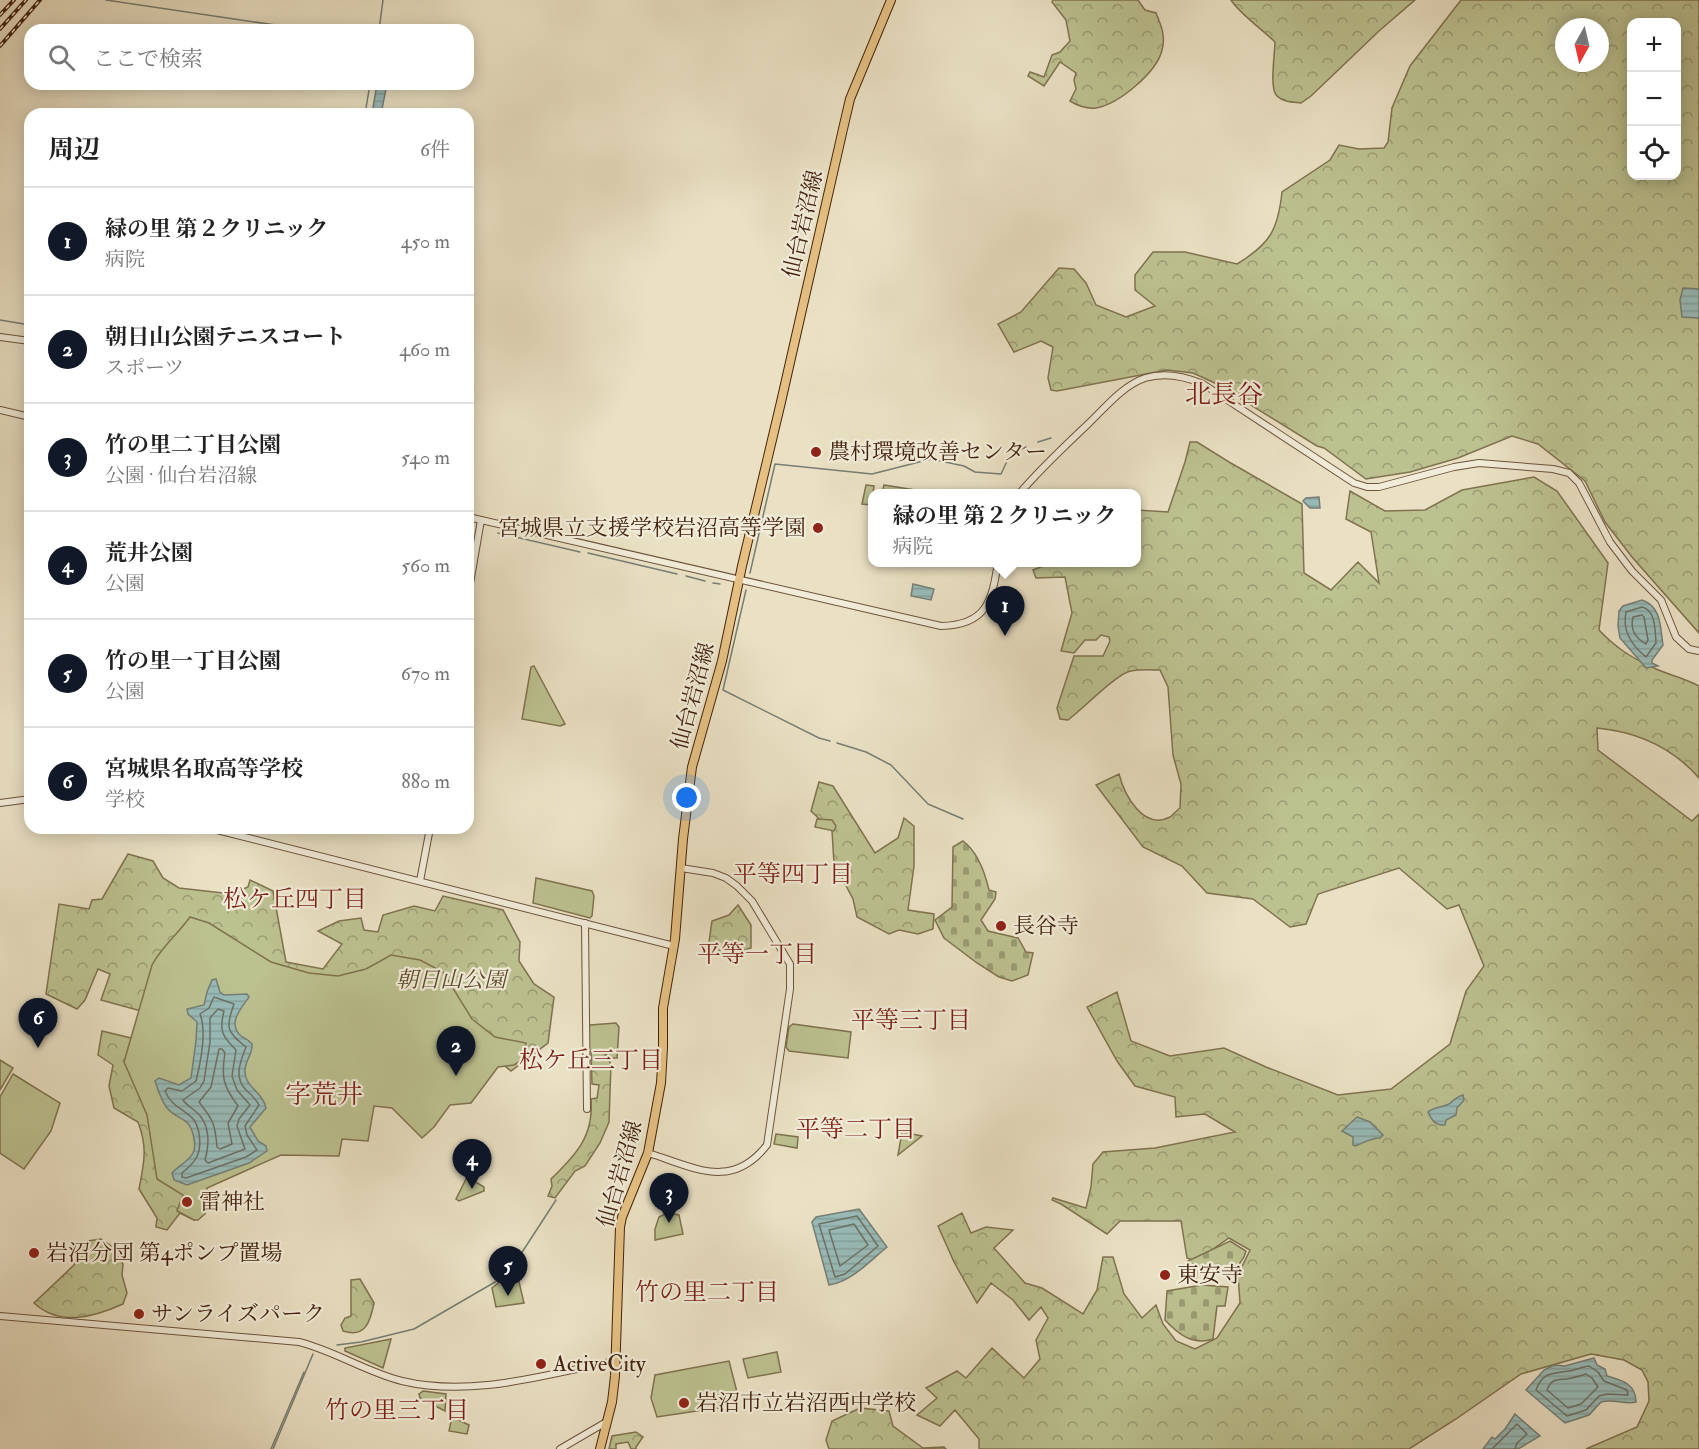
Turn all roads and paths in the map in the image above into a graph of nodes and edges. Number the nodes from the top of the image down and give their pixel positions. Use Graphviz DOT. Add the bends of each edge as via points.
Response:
graph roads {
  1 [pos="891,0"];
  2 [pos="0,337"];
  3 [pos="24,340"];
  4 [pos="0,410"];
  5 [pos="24,416"];
  6 [pos="1024,489"];
  7 [pos="474,519"];
  8 [pos="481,520"];
  9 [pos="474,560"];
  10 [pos="997,567"];
  11 [pos="739,579"];
  12 [pos="1699,651"];
  13 [pos="24,800"];
  14 [pos="0,803"];
  15 [pos="233,834"];
  16 [pos="429,834"];
  17 [pos="681,868"];
  18 [pos="420,881"];
  19 [pos="585,923"];
  20 [pos="674,946"];
  21 [pos="587,1109"];
  22 [pos="648,1153"];
  23 [pos="0,1316"];
  24 [pos="616,1361"];
  25 [pos="608,1421"];
  26 [pos="560,1449"];
  27 [pos="600,1449"];
  1 -- 11 [label="main road, 仙台岩沼線" via="845,119"];
  2 -- 3 [label="street"];
  4 -- 5 [label="street"];
  6 -- 12 [label="street" via="1130,385 1158,375 1190,378 1362,486 1379,487 1479,463 1569,473 1579,483 1610,542 1661,600 1676,637 1689,649"];
  7 -- 8 [label="street"];
  8 -- 9 [label="street"];
  8 -- 11 [label="street"];
  10 -- 11 [label="street" via="991,599 973,619 955,626"];
  11 -- 17 [label="main road, 仙台岩沼線" via="715,692 692,766"];
  13 -- 14 [label="street"];
  15 -- 18 [label="street"];
  16 -- 18 [label="street"];
  17 -- 20 [label="main road, 仙台岩沼線"];
  17 -- 22 [label="street" via="726,879 752,901 786,956 791,971 790,989 767,1145 757,1158 726,1173"];
  18 -- 19 [label="street"];
  19 -- 20 [label="street"];
  19 -- 21 [label="street"];
  20 -- 22 [label="main road, 仙台岩沼線" via="663,1008 661,1083"];
  22 -- 24 [label="main road, 仙台岩沼線" via="620,1227"];
  23 -- 24 [label="street" via="299,1342 391,1378 440,1387 490,1386"];
  24 -- 25 [label="main road, 仙台岩沼線"];
  25 -- 26 [label="street"];
  25 -- 27 [label="main road, 仙台岩沼線"];
}
